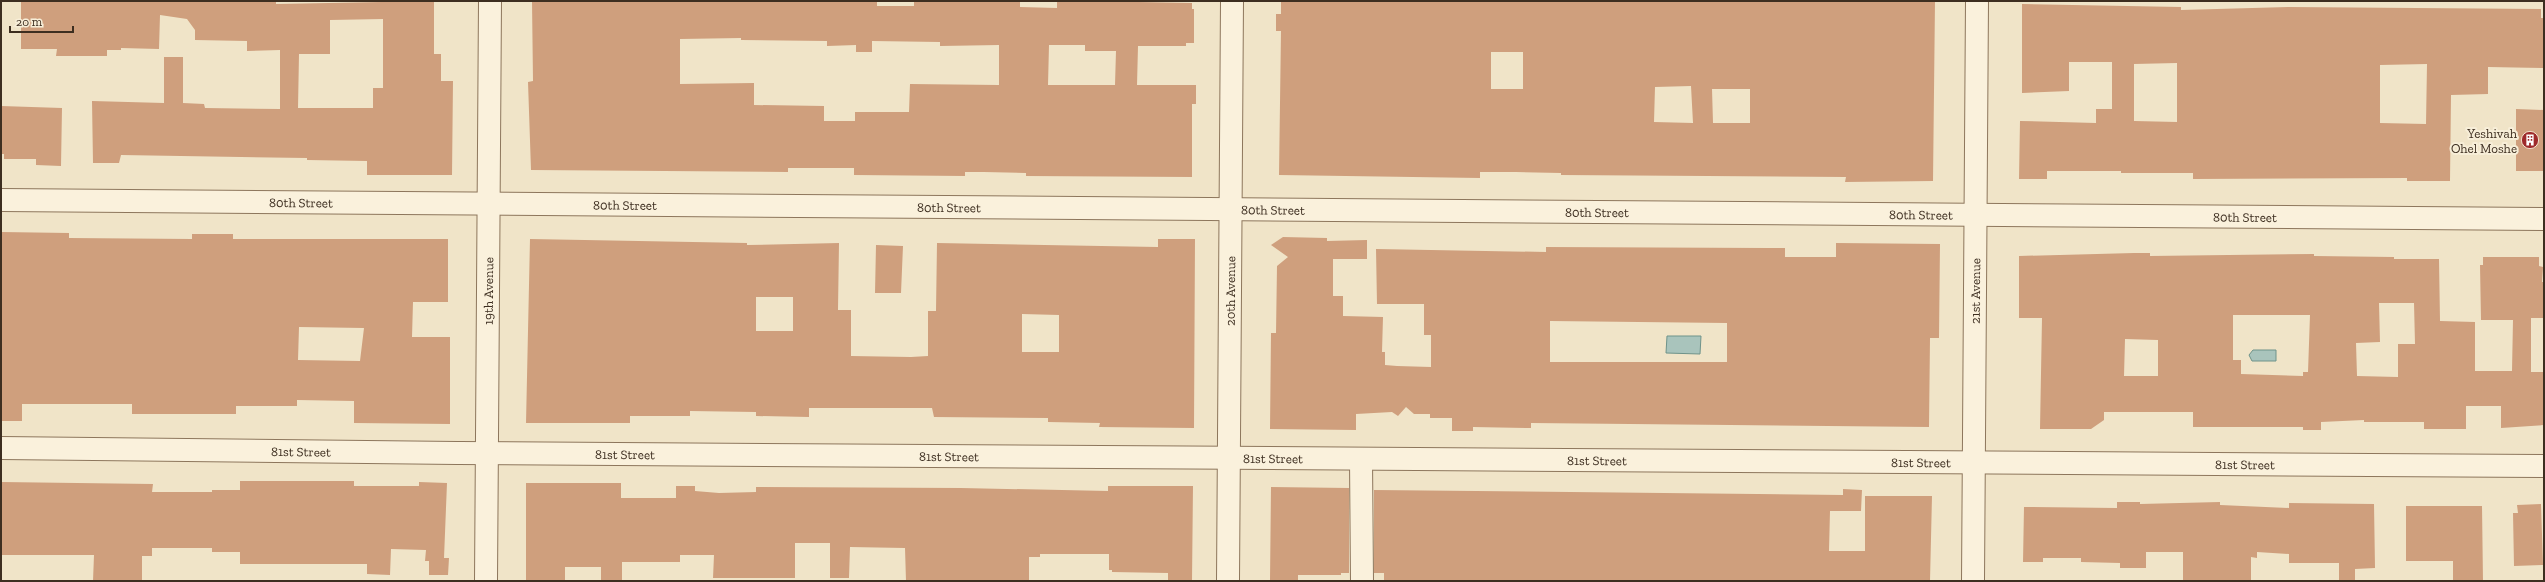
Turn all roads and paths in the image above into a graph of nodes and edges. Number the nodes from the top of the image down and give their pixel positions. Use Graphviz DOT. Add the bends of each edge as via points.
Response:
graph roads {
  1 [pos="490,1"];
  2 [pos="1232,1"];
  3 [pos="1977,1"];
  4 [pos="1,200"];
  5 [pos="488,205"];
  6 [pos="1231,208"];
  7 [pos="1975,213"];
  8 [pos="2544,219"];
  9 [pos="1,448"];
  10 [pos="487,453"];
  11 [pos="1229,457"];
  12 [pos="1361,460"];
  13 [pos="1973,464"];
  14 [pos="2544,466"];
  15 [pos="486,581"];
  16 [pos="1228,581"];
  17 [pos="1362,581"];
  18 [pos="1973,581"];
  1 -- 5 [label="street, 19th Avenue"];
  2 -- 6 [label="street, 20th Avenue"];
  3 -- 7 [label="street, 21st Avenue"];
  4 -- 5 [label="street, 80th Street"];
  5 -- 6 [label="street, 80th Street"];
  5 -- 10 [label="street, 19th Avenue"];
  6 -- 7 [label="street, 80th Street"];
  6 -- 11 [label="street, 20th Avenue"];
  7 -- 8 [label="street, 80th Street"];
  7 -- 13 [label="street, 21st Avenue"];
  9 -- 10 [label="street, 81st Street"];
  10 -- 11 [label="street, 81st Street"];
  10 -- 15 [label="street, 19th Avenue"];
  11 -- 12 [label="street, 81st Street"];
  11 -- 16 [label="street, 20th Avenue"];
  12 -- 13 [label="street, 81st Street"];
  12 -- 17 [label="street"];
  13 -- 14 [label="street, 81st Street"];
  13 -- 18 [label="street, 21st Avenue"];
}
